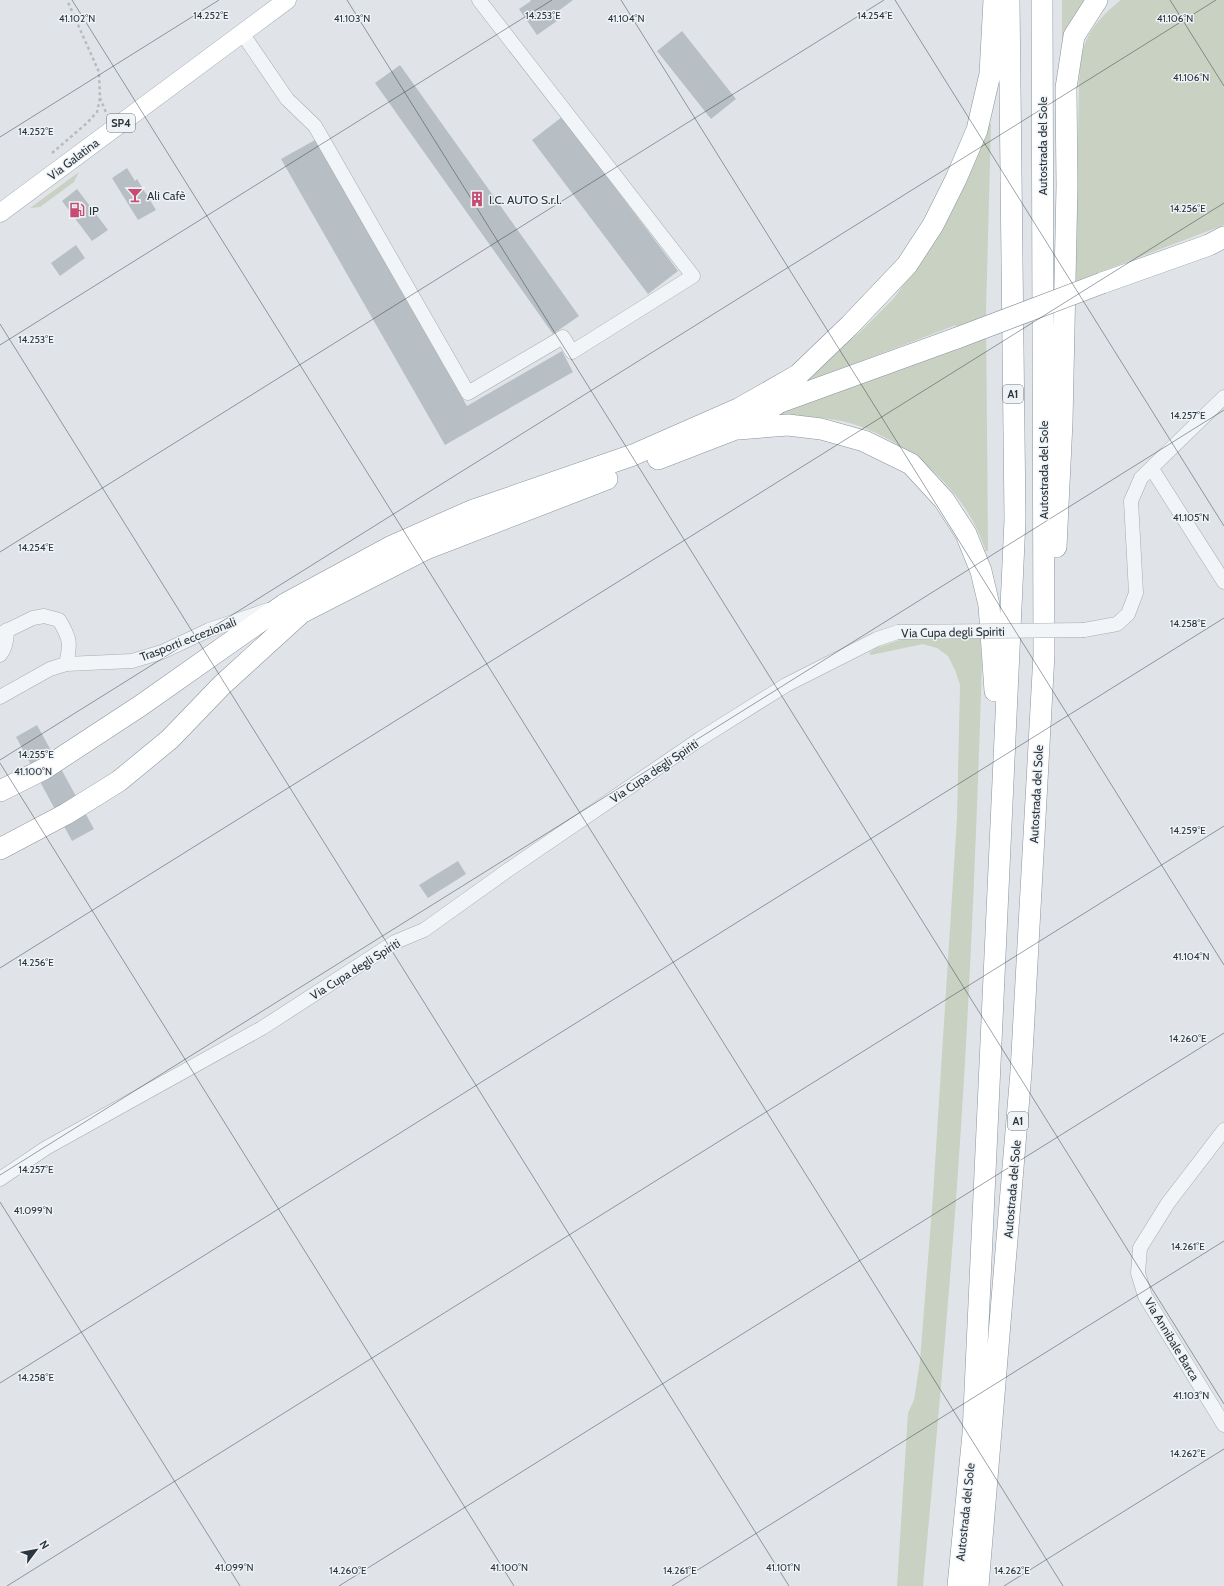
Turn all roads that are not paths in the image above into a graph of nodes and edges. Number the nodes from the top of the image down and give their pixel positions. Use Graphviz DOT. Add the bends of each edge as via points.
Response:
graph roads {
  1 [pos="287,0"];
  2 [pos="479,0"];
  3 [pos="994,0"];
  4 [pos="1009,0"];
  5 [pos="1042,0"];
  6 [pos="1097,0"];
  7 [pos="242,33"];
  8 [pos="0,214"];
  9 [pos="1224,237"];
  10 [pos="1224,397"];
  11 [pos="777,404"];
  12 [pos="733,430"];
  13 [pos="682,434"];
  14 [pos="1152,469"];
  15 [pos="1224,582"];
  16 [pos="285,604"];
  17 [pos="3,632"];
  18 [pos="1044,654"];
  19 [pos="0,655"];
  20 [pos="66,664"];
  21 [pos="0,697"];
  22 [pos="1002,787"];
  23 [pos="0,791"];
  24 [pos="0,849"];
  25 [pos="1224,1130"];
  26 [pos="0,1179"];
  27 [pos="1224,1425"];
  28 [pos="958,1586"];
  29 [pos="978,1586"];
  1 -- 7 [label="main road, SP4"];
  2 -- 7 [label="street" via="693,276 572,352 563,337 468,393 314,126 287,99"];
  3 -- 13 [label="highway" via="990,74 977,130 933,225 907,265 850,325 798,374 740,408"];
  4 -- 22 [label="highway, Autostrada del Sole / A1" via="1014,520"];
  5 -- 18 [label="highway, Autostrada del Sole / A1"];
  6 -- 18 [label="highway" via="1074,36 1066,88 1067,186 1062,422 1057,534"];
  7 -- 8 [label="main road, Via Galatina / SP4"];
  9 -- 11 [label="highway, bridge" via="1209,245"];
  10 -- 14 [label="street, Via Cupa degli Spiriti"];
  11 -- 12 [label="highway"];
  11 -- 13 [label="highway"];
  12 -- 22 [label="highway" via="788,426 821,429 864,441 911,464 944,500 966,534 981,571 989,605"];
  12 -- 24 [label="highway" via="426,549 301,613 222,685 170,739 119,781 66,814"];
  13 -- 16 [label="highway" via="633,455 471,511 392,546"];
  14 -- 15 [label="street"];
  14 -- 26 [label="street, Via Cupa degli Spiriti, bridge" via="1141,478 1131,501 1136,593 1128,614 1117,624 1084,630 898,632 877,639 786,685 700,739 424,930 395,942 262,1028 46,1148"];
  16 -- 20 [label="street, Trasporti eccezionali" via="209,630 162,652 132,661"];
  16 -- 23 [label="highway" via="140,706 44,769"];
  17 -- 19 [label="street" via="7,642"];
  17 -- 20 [label="street" via="33,618 44,616 59,620 68,634 69,651"];
  18 -- 29 [label="highway, Autostrada del Sole / A1" via="1022,1072"];
  20 -- 21 [label="street, Trasporti eccezionali" via="50,669"];
  22 -- 28 [label="highway, Autostrada del Sole / A1" via="973,1434"];
  25 -- 27 [label="street, Via Annibale Barca" via="1168,1203 1140,1248 1138,1273 1145,1296"];
}
